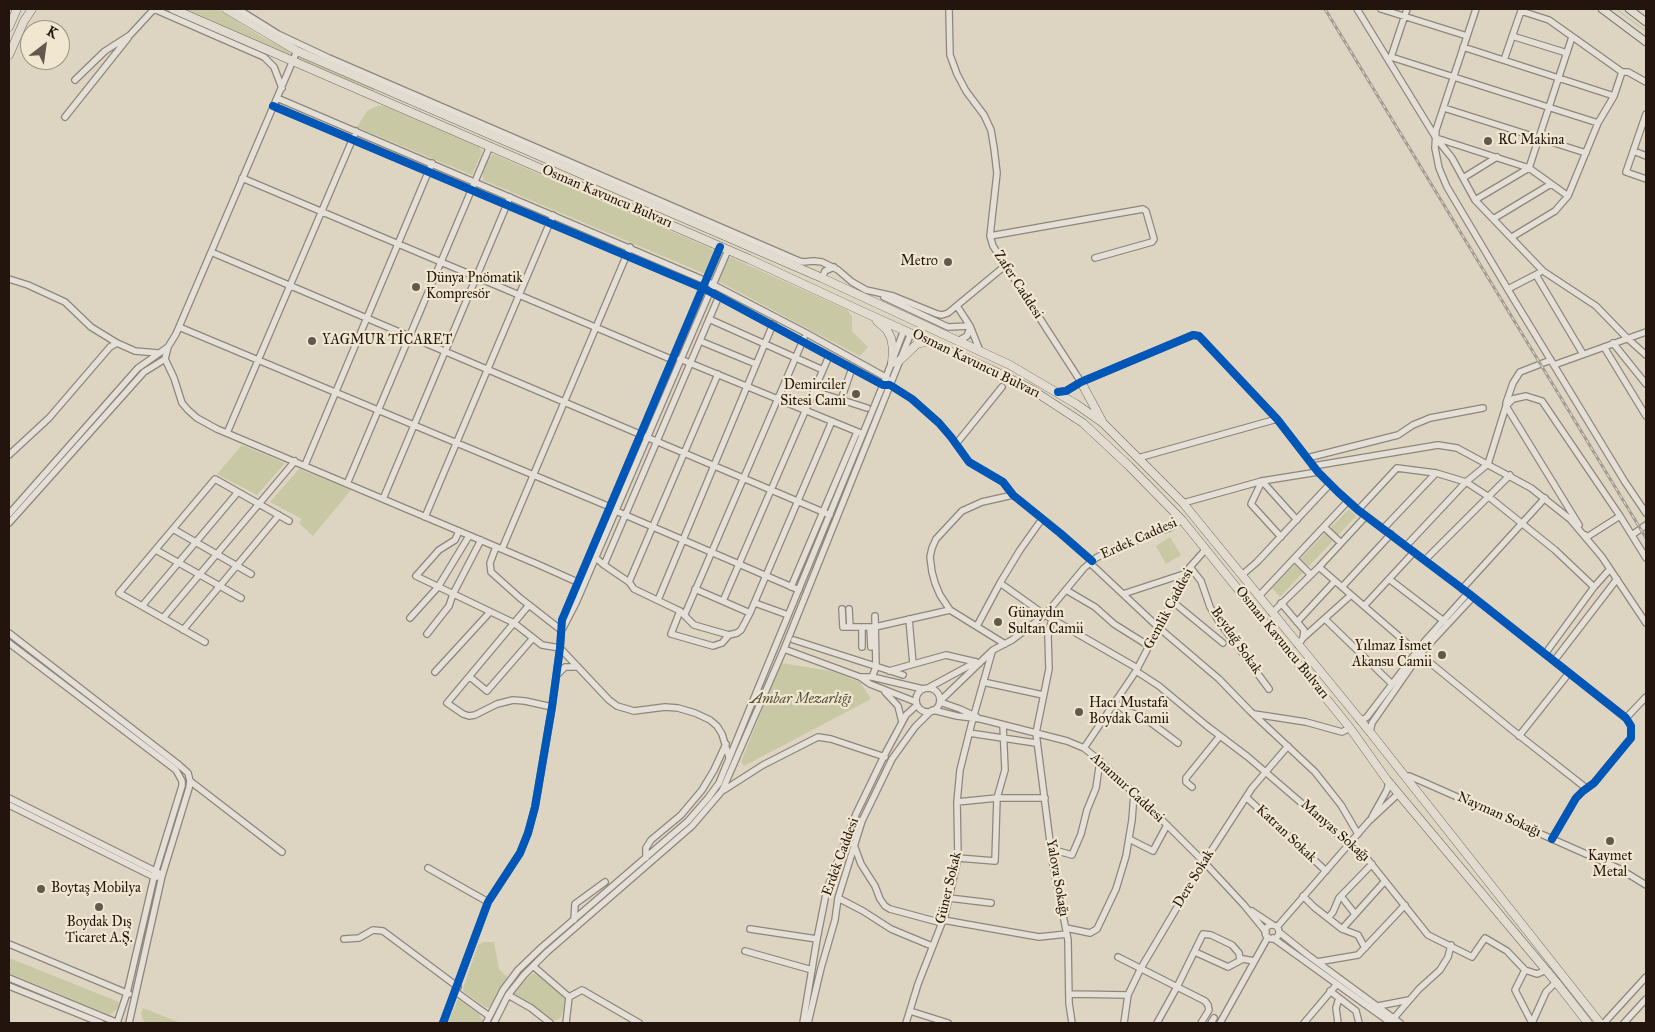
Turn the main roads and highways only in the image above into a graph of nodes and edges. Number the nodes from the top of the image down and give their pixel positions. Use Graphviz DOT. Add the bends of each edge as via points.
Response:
graph roads {
  1 [pos="32,9"];
  2 [pos="39,9"];
  3 [pos="173,9"];
  4 [pos="226,9"];
  5 [pos="1602,9"];
  6 [pos="1629,9"];
  7 [pos="15,11"];
  8 [pos="25,20"];
  9 [pos="25,20"];
  10 [pos="1646,22"];
  11 [pos="9,27"];
  12 [pos="20,30"];
  13 [pos="1646,42"];
  14 [pos="9,55"];
  15 [pos="870,315"];
  16 [pos="912,321"];
  17 [pos="905,330"];
  18 [pos="930,341"];
  19 [pos="1081,382"];
  20 [pos="1103,423"];
  21 [pos="1182,520"];
  22 [pos="1233,563"];
  23 [pos="1403,774"];
  24 [pos="1389,782"];
  25 [pos="1410,783"];
  26 [pos="1398,794"];
  27 [pos="1588,1023"];
  28 [pos="1602,1023"];
  1 -- 8 [label="highway"];
  2 -- 9 [label="highway"];
  3 -- 15 [label="highway, Osman Kavuncu Bulvarı" via="720,246"];
  4 -- 16 [label="highway, Osman Kavuncu Bulvarı" via="297,51 328,61 824,275"];
  5 -- 13 [label="main road"];
  6 -- 10 [label="main road"];
  7 -- 11 [label="highway"];
  12 -- 14 [label="highway"];
  15 -- 17 [label="highway, Osman Kavuncu Bulvarı"];
  15 -- 18 [label="highway" via="890,335 895,363 917,344"];
  16 -- 17 [label="highway"];
  16 -- 20 [label="highway, Osman Kavuncu Bulvarı" via="1035,378"];
  17 -- 18 [label="highway, Osman Kavuncu Bulvarı"];
  18 -- 21 [label="highway, Osman Kavuncu Bulvarı" via="1031,389 1083,422"];
  19 -- 20 [label="highway"];
  20 -- 22 [label="highway, Osman Kavuncu Bulvarı" via="1183,503"];
  21 -- 22 [label="highway" via="1190,522 1215,553"];
  21 -- 24 [label="highway, Osman Kavuncu Bulvarı" via="1350,728"];
  22 -- 23 [label="highway, Osman Kavuncu Bulvarı"];
  23 -- 24 [label="highway"];
  23 -- 25 [label="highway, Osman Kavuncu Bulvarı"];
  24 -- 26 [label="highway, Osman Kavuncu Bulvarı"];
  25 -- 26 [label="highway"];
  25 -- 28 [label="highway, Osman Kavuncu Bulvarı"];
  26 -- 27 [label="highway, Osman Kavuncu Bulvarı"];
}
